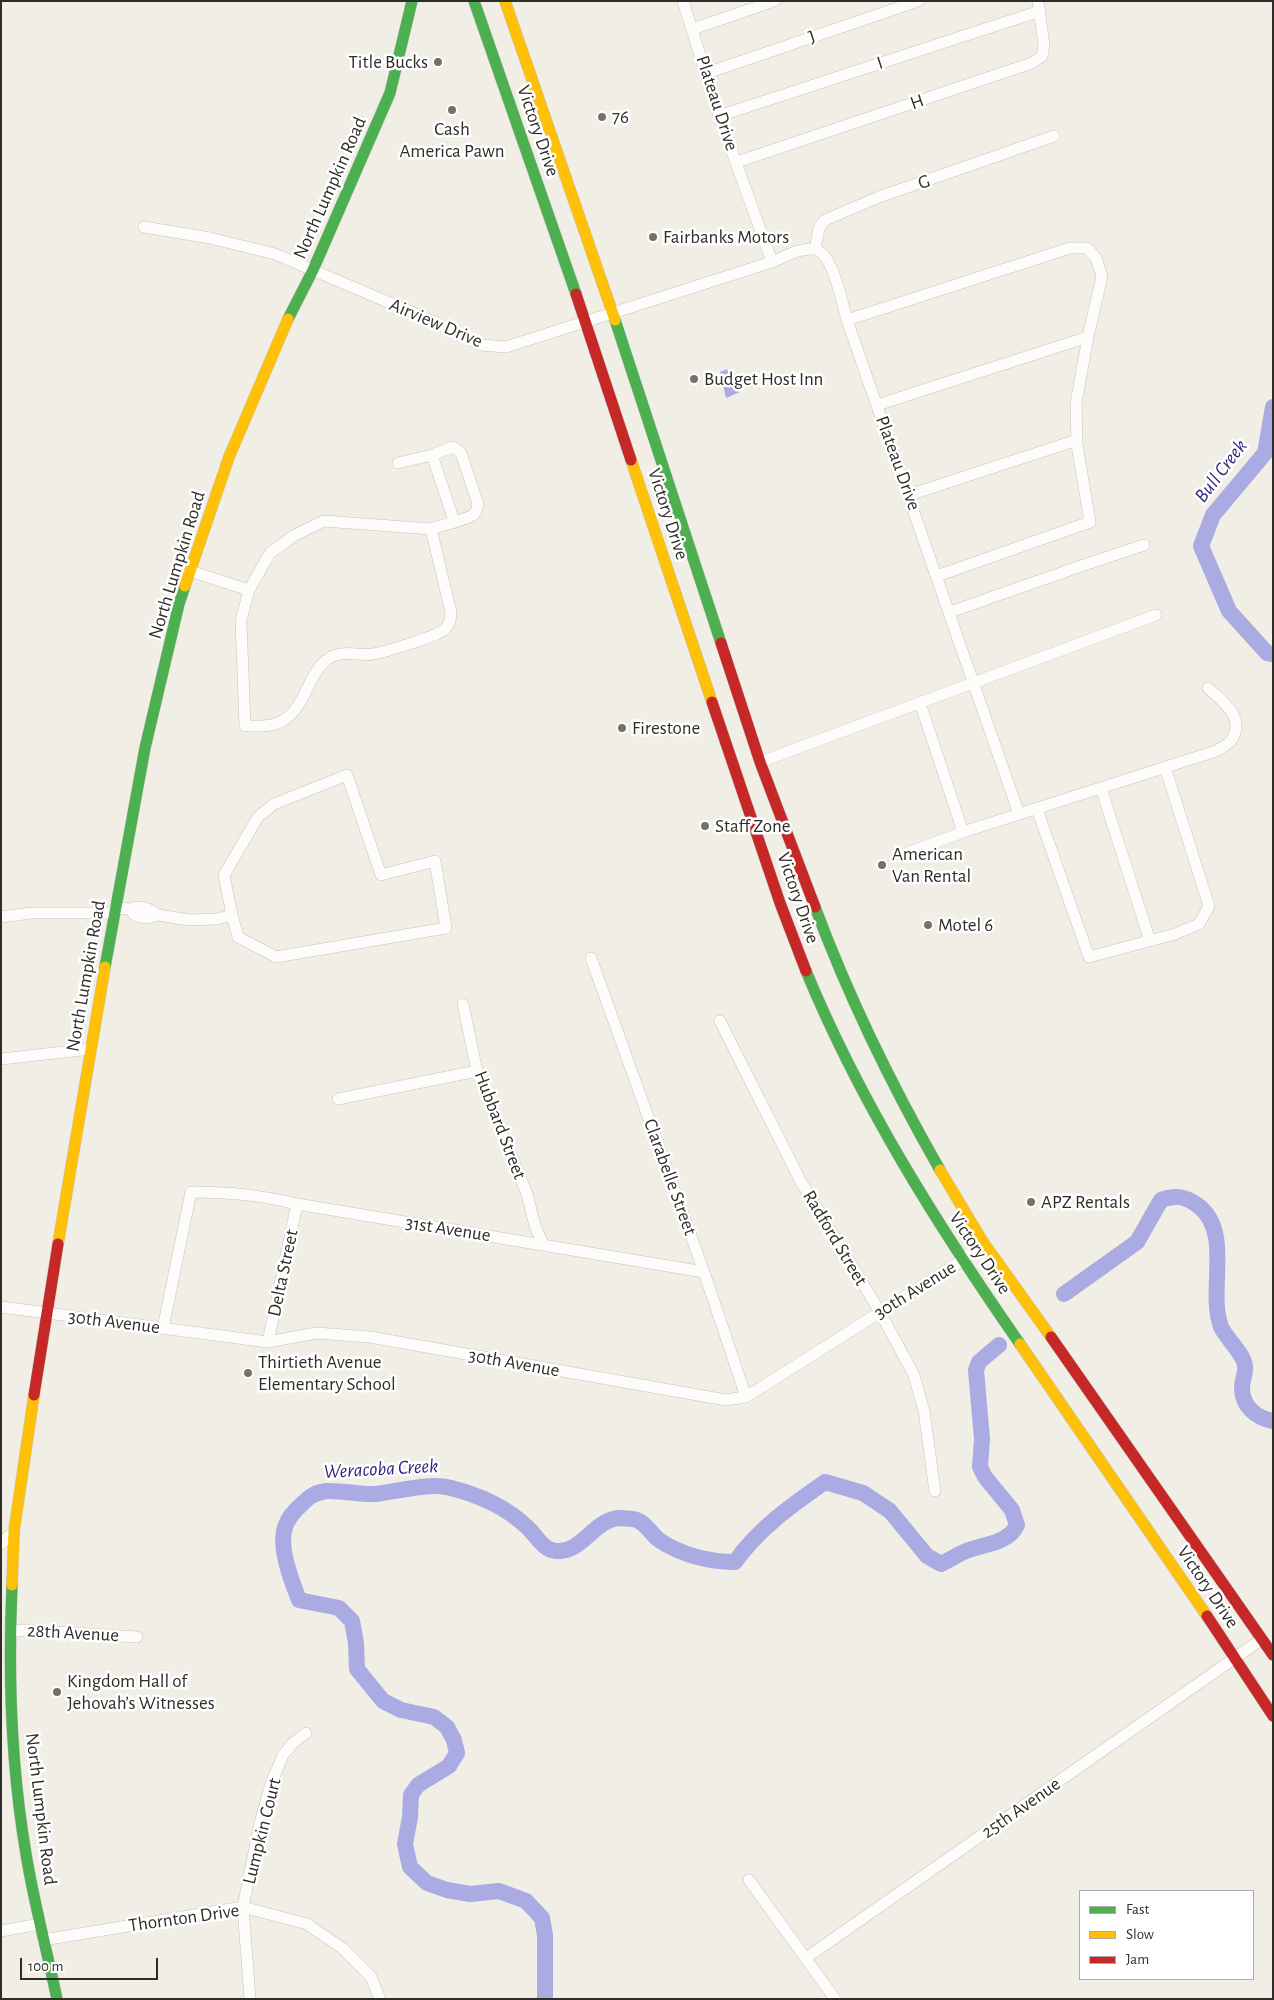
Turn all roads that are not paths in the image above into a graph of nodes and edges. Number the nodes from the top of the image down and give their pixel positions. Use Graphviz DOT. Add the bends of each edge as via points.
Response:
graph roads {
  1 [pos="412,1"];
  2 [pos="474,1"];
  3 [pos="505,1"];
  4 [pos="683,1"];
  5 [pos="774,1"];
  6 [pos="918,1"];
  7 [pos="1039,6"];
  8 [pos="693,29"];
  9 [pos="707,73"];
  10 [pos="720,116"];
  11 [pos="1054,136"];
  12 [pos="737,162"];
  13 [pos="144,227"];
  14 [pos="815,249"];
  15 [pos="772,262"];
  16 [pos="313,270"];
  17 [pos="612,312"];
  18 [pos="847,320"];
  19 [pos="585,321"];
  20 [pos="1088,337"];
  21 [pos="877,405"];
  22 [pos="1077,440"];
  23 [pos="432,454"];
  24 [pos="398,463"];
  25 [pos="909,495"];
  26 [pos="454,521"];
  27 [pos="431,529"];
  28 [pos="1144,545"];
  29 [pos="190,571"];
  30 [pos="938,576"];
  31 [pos="249,590"];
  32 [pos="950,612"];
  33 [pos="1156,615"];
  34 [pos="974,684"];
  35 [pos="1208,688"];
  36 [pos="920,703"];
  37 [pos="747,766"];
  38 [pos="1165,767"];
  39 [pos="1101,788"];
  40 [pos="1036,809"];
  41 [pos="1019,814"];
  42 [pos="963,832"];
  43 [pos="910,852"];
  44 [pos="115,910"];
  45 [pos="232,916"];
  46 [pos="1,917"];
  47 [pos="1150,941"];
  48 [pos="591,958"];
  49 [pos="463,1004"];
  50 [pos="720,1021"];
  51 [pos="91,1049"];
  52 [pos="1,1059"];
  53 [pos="477,1071"];
  54 [pos="338,1099"];
  55 [pos="297,1204"];
  56 [pos="983,1242"];
  57 [pos="543,1244"];
  58 [pos="961,1261"];
  59 [pos="704,1272"];
  60 [pos="1,1307"];
  61 [pos="880,1312"];
  62 [pos="46,1313"];
  63 [pos="163,1328"];
  64 [pos="268,1342"];
  65 [pos="746,1397"];
  66 [pos="935,1490"];
  67 [pos="14,1531"];
  68 [pos="1,1544"];
  69 [pos="10,1632"];
  70 [pos="137,1636"];
  71 [pos="1262,1639"];
  72 [pos="1273,1655"];
  73 [pos="1235,1658"];
  74 [pos="6,1659"];
  75 [pos="1273,1716"];
  76 [pos="306,1733"];
  77 [pos="749,1880"];
  78 [pos="244,1907"];
  79 [pos="40,1924"];
  80 [pos="1,1931"];
  81 [pos="43,1940"];
  82 [pos="806,1958"];
  83 [pos="57,1999"];
  84 [pos="250,1999"];
  85 [pos="380,1999"];
  86 [pos="836,1999"];
  1 -- 16 [label="main road, North Lumpkin Road" via="390,93"];
  2 -- 19 [label="main road, Victory Drive"];
  3 -- 17 [label="main road, Victory Drive"];
  4 -- 8 [label="street, Plateau Drive"];
  5 -- 8 [label="street"];
  6 -- 9 [label="street, J"];
  7 -- 10 [label="street, I"];
  7 -- 12 [label="street, H" via="1044,45 1042,56 1032,63"];
  8 -- 9 [label="street, Plateau Drive"];
  9 -- 10 [label="street, Plateau Drive"];
  10 -- 12 [label="street, Plateau Drive"];
  11 -- 14 [label="street, G" via="872,200 825,220 819,228"];
  12 -- 15 [label="street, Plateau Drive"];
  13 -- 16 [label="street, Airview Drive" via="210,238 275,254"];
  14 -- 15 [label="street, Airview Drive"];
  14 -- 18 [label="street, Plateau Drive" via="823,252 831,265"];
  15 -- 17 [label="street, Airview Drive"];
  16 -- 19 [label="street, Airview Drive" via="481,345 506,347"];
  16 -- 29 [label="main road, North Lumpkin Road" via="288,319 229,457"];
  17 -- 19 [label="street, Airview Drive"];
  17 -- 37 [label="main road, Victory Drive"];
  18 -- 20 [label="street" via="1070,248 1087,248 1096,258 1102,276"];
  18 -- 21 [label="street, Plateau Drive"];
  19 -- 37 [label="main road, Victory Drive"];
  20 -- 21 [label="street"];
  20 -- 22 [label="street" via="1076,403"];
  21 -- 25 [label="street, Plateau Drive"];
  22 -- 25 [label="street"];
  22 -- 30 [label="street" via="1090,522"];
  23 -- 24 [label="street"];
  23 -- 26 [label="street"];
  23 -- 26 [label="street" via="453,447 461,453 478,504 473,515"];
  25 -- 30 [label="street, Plateau Drive"];
  26 -- 27 [label="street"];
  27 -- 31 [label="street" via="324,521 295,535 270,553"];
  27 -- 31 [label="street" via="451,612 445,629 439,634 372,654 348,652 333,656 323,663 295,713 274,725 245,726 241,621"];
  28 -- 32 [label="street"];
  29 -- 31 [label="street"];
  29 -- 44 [label="main road, North Lumpkin Road" via="179,604 145,748"];
  30 -- 32 [label="street, Plateau Drive"];
  32 -- 34 [label="street, Plateau Drive"];
  33 -- 34 [label="street"];
  34 -- 36 [label="street"];
  34 -- 41 [label="street, Plateau Drive"];
  35 -- 38 [label="street" via="1235,715 1232,740 1216,751"];
  36 -- 37 [label="street"];
  36 -- 42 [label="street"];
  37 -- 56 [label="main road, Victory Drive" via="885,1070"];
  37 -- 58 [label="main road, Victory Drive" via="744,795 795,945 828,1022 906,1170"];
  38 -- 39 [label="street"];
  38 -- 47 [label="street" via="1208,906 1199,924"];
  39 -- 40 [label="street"];
  39 -- 47 [label="street"];
  40 -- 41 [label="street"];
  40 -- 47 [label="street" via="1089,957"];
  41 -- 42 [label="street"];
  42 -- 43 [label="street"];
  44 -- 45 [label="street" via="129,910 136,916 148,918 158,915 189,920"];
  44 -- 46 [label="street"];
  44 -- 51 [label="main road, North Lumpkin Road"];
  45 -- 45 [label="street" via="238,938 276,957 446,928 435,861 381,875 347,775 274,804 258,817 224,875"];
  48 -- 59 [label="street, Clarabelle Street"];
  49 -- 53 [label="street, Hubbard Street"];
  50 -- 61 [label="street, Radford Street" via="800,1180"];
  51 -- 52 [label="street"];
  51 -- 62 [label="main road, North Lumpkin Road"];
  53 -- 54 [label="street"];
  53 -- 57 [label="street, Hubbard Street" via="527,1194"];
  55 -- 57 [label="street, 31st Avenue"];
  55 -- 63 [label="street, 31st Avenue" via="232,1192 191,1192"];
  55 -- 64 [label="street, Delta Street"];
  56 -- 58 [label="street, 30th Avenue"];
  56 -- 71 [label="main road, Victory Drive"];
  57 -- 59 [label="street, 31st Avenue"];
  58 -- 61 [label="street, 30th Avenue"];
  58 -- 73 [label="main road, Victory Drive"];
  59 -- 65 [label="street, Clarabelle Street"];
  60 -- 62 [label="street, 30th Avenue"];
  61 -- 65 [label="street, 30th Avenue"];
  61 -- 66 [label="street, Radford Street" via="914,1375 924,1411"];
  62 -- 63 [label="street, 30th Avenue"];
  62 -- 67 [label="main road, North Lumpkin Road"];
  63 -- 64 [label="street, 30th Avenue"];
  64 -- 65 [label="street, 30th Avenue" via="316,1333 370,1337 726,1400"];
  67 -- 68 [label="street"];
  67 -- 69 [label="main road, North Lumpkin Road"];
  69 -- 70 [label="street, 28th Avenue"];
  69 -- 74 [label="main road, North Lumpkin Road"];
  71 -- 72 [label="main road, Victory Drive"];
  71 -- 73 [label="street, 25th Avenue"];
  73 -- 75 [label="main road, Victory Drive"];
  73 -- 82 [label="street, 25th Avenue"];
  74 -- 79 [label="main road, North Lumpkin Road" via="15,1773 26,1855"];
  76 -- 78 [label="street, Lumpkin Court" via="283,1755 272,1784 260,1823"];
  77 -- 82 [label="street"];
  78 -- 81 [label="street, Thornton Drive"];
  78 -- 84 [label="street, Lumpkin Court"];
  78 -- 85 [label="street, Thornton Drive" via="307,1924 342,1948 371,1977"];
  79 -- 80 [label="street"];
  79 -- 81 [label="main road, North Lumpkin Road"];
  81 -- 83 [label="main road, North Lumpkin Road"];
  82 -- 86 [label="street"];
}
